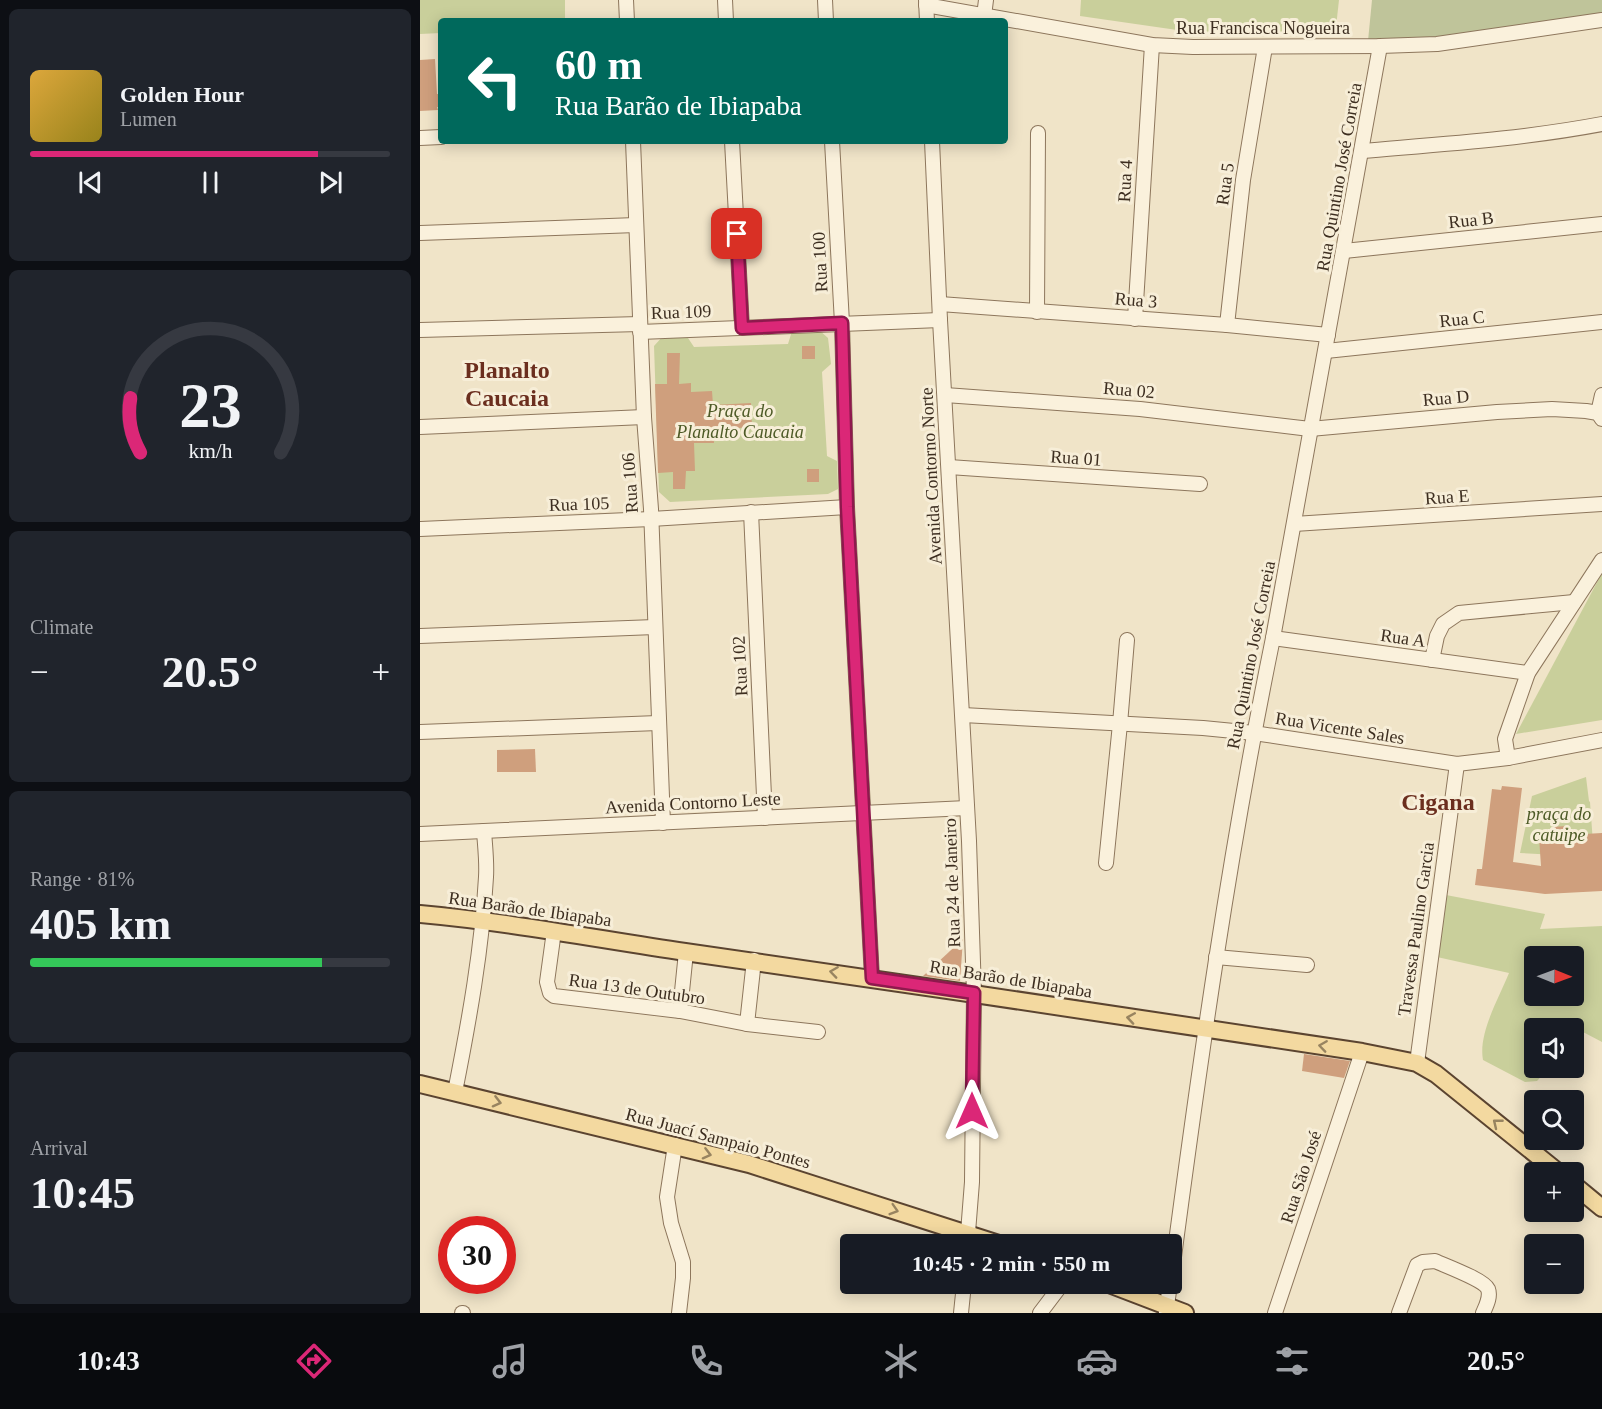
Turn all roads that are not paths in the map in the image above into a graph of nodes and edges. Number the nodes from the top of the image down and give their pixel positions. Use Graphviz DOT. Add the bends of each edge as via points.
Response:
graph roads {
  1 [pos="626,0"];
  2 [pos="725,0"];
  3 [pos="825,0"];
  4 [pos="986,0"];
  5 [pos="926,3"];
  6 [pos="984,16"];
  7 [pos="627,18"];
  8 [pos="726,18"];
  9 [pos="826,18"];
  10 [pos="927,18"];
  11 [pos="996,18"];
  12 [pos="1008,20"];
  13 [pos="1602,20"];
  14 [pos="1152,45"];
  15 [pos="1380,46"];
  16 [pos="1265,47"];
  17 [pos="1602,124"];
  18 [pos="1038,133"];
  19 [pos="438,137"];
  20 [pos="420,138"];
  21 [pos="633,144"];
  22 [pos="732,144"];
  23 [pos="832,144"];
  24 [pos="932,144"];
  25 [pos="1362,151"];
  26 [pos="1602,224"];
  27 [pos="636,225"];
  28 [pos="420,233"];
  29 [pos="1344,251"];
  30 [pos="940,304"];
  31 [pos="1037,312"];
  32 [pos="1136,319"];
  33 [pos="940,320"];
  34 [pos="1602,322"];
  35 [pos="842,323"];
  36 [pos="1227,325"];
  37 [pos="640,328"];
  38 [pos="742,328"];
  39 [pos="420,330"];
  40 [pos="1328,335"];
  41 [pos="1326,351"];
  42 [pos="945,395"];
  43 [pos="1602,395"];
  44 [pos="1595,414"];
  45 [pos="644,417"];
  46 [pos="420,427"];
  47 [pos="1310,429"];
  48 [pos="949,467"];
  49 [pos="1200,484"];
  50 [pos="1602,504"];
  51 [pos="847,507"];
  52 [pos="751,512"];
  53 [pos="651,519"];
  54 [pos="1293,524"];
  55 [pos="420,529"];
  56 [pos="1602,560"];
  57 [pos="1574,603"];
  58 [pos="655,627"];
  59 [pos="420,636"];
  60 [pos="1273,638"];
  61 [pos="1127,640"];
  62 [pos="1432,660"];
  63 [pos="1528,673"];
  64 [pos="963,715"];
  65 [pos="658,723"];
  66 [pos="1120,724"];
  67 [pos="420,732"];
  68 [pos="1254,733"];
  69 [pos="1602,740"];
  70 [pos="1508,758"];
  71 [pos="1457,764"];
  72 [pos="967,808"];
  73 [pos="865,813"];
  74 [pos="765,818"];
  75 [pos="663,823"];
  76 [pos="484,831"];
  77 [pos="420,834"];
  78 [pos="1106,863"];
  79 [pos="420,914"];
  80 [pos="482,920"];
  81 [pos="554,931"];
  82 [pos="686,952"];
  83 [pos="1216,957"];
  84 [pos="754,960"];
  85 [pos="1307,965"];
  86 [pos="872,978"];
  87 [pos="974,993"];
  88 [pos="680,1011"];
  89 [pos="747,1024"];
  90 [pos="1204,1029"];
  91 [pos="818,1032"];
  92 [pos="1362,1052"];
  93 [pos="1417,1063"];
  94 [pos="420,1084"];
  95 [pos="455,1092"];
  96 [pos="675,1145"];
  97 [pos="1544,1162"];
  98 [pos="1584,1193"];
  99 [pos="1602,1208"];
  100 [pos="952,1234"];
  101 [pos="967,1234"];
  102 [pos="1177,1234"];
  103 [pos="963,1294"];
  104 [pos="1054,1294"];
  105 [pos="1132,1294"];
  106 [pos="1168,1294"];
  107 [pos="1166,1309"];
  108 [pos="679,1313"];
  109 [pos="961,1313"];
  110 [pos="1040,1313"];
  111 [pos="1185,1313"];
  112 [pos="1275,1313"];
  113 [pos="1399,1313"];
  114 [pos="1483,1313"];
  1 -- 7 [label="street"];
  2 -- 8 [label="street"];
  3 -- 9 [label="street"];
  4 -- 6 [label="street"];
  5 -- 6 [label="street, Rua Francisca Nogueira"];
  5 -- 10 [label="street"];
  6 -- 11 [label="street, Rua Francisca Nogueira"];
  12 -- 14 [label="street, Rua Francisca Nogueira"];
  13 -- 15 [label="street, Rua Francisca Nogueira" via="1437,44"];
  14 -- 16 [label="street, Rua Francisca Nogueira"];
  14 -- 32 [label="street, Rua 4"];
  15 -- 16 [label="street, Rua Francisca Nogueira"];
  15 -- 25 [label="street, Rua Quintino José Correia"];
  16 -- 36 [label="street, Rua 5" via="1243,180"];
  17 -- 25 [label="street" via="1507,139"];
  18 -- 31 [label="street"];
  19 -- 20 [label="street"];
  21 -- 27 [label="street, Rua 106"];
  22 -- 38 [label="street"];
  23 -- 35 [label="street, Rua 100"];
  24 -- 30 [label="street, Avenida Contorno Norte"];
  25 -- 29 [label="street, Rua Quintino José Correia"];
  26 -- 29 [label="street, Rua B"];
  27 -- 28 [label="street"];
  27 -- 37 [label="street, Rua 106"];
  29 -- 40 [label="street, Rua Quintino José Correia"];
  30 -- 31 [label="street, Rua 3"];
  30 -- 33 [label="street, Avenida Contorno Norte"];
  31 -- 32 [label="street, Rua 3"];
  32 -- 36 [label="street, Rua 3"];
  33 -- 35 [label="street, Rua 109"];
  33 -- 42 [label="street, Avenida Contorno Norte"];
  34 -- 41 [label="street, Rua C"];
  35 -- 38 [label="street, Rua 109"];
  35 -- 51 [label="street, Rua 100"];
  36 -- 40 [label="street, Rua 3"];
  37 -- 38 [label="street, Rua 109"];
  37 -- 39 [label="street, Rua 109"];
  37 -- 45 [label="street, Rua 106"];
  40 -- 41 [label="street, Rua Quintino José Correia"];
  41 -- 47 [label="street, Rua Quintino José Correia"];
  42 -- 47 [label="street, Rua 02" via="1140,409"];
  42 -- 48 [label="street, Avenida Contorno Norte"];
  43 -- 44 [label="street"];
  44 -- 47 [label="street, Rua D" via="1552,409"];
  45 -- 46 [label="street"];
  45 -- 53 [label="street, Rua 106"];
  47 -- 54 [label="street, Rua Quintino José Correia"];
  48 -- 49 [label="street, Rua 01"];
  48 -- 64 [label="street, Avenida Contorno Norte"];
  50 -- 54 [label="street, Rua E"];
  51 -- 52 [label="street, Rua 105"];
  51 -- 73 [label="street, Rua 100"];
  52 -- 53 [label="street, Rua 105"];
  52 -- 74 [label="street, Rua 102"];
  53 -- 55 [label="street, Rua 105"];
  53 -- 58 [label="street, Rua 106"];
  54 -- 60 [label="street, Rua Quintino José Correia"];
  56 -- 57 [label="street"];
  57 -- 62 [label="street" via="1459,613 1443,624"];
  57 -- 63 [label="street"];
  58 -- 59 [label="street"];
  58 -- 65 [label="street, Rua 106"];
  60 -- 62 [label="street, Rua A"];
  60 -- 68 [label="street, Rua Quintino José Correia"];
  61 -- 66 [label="street"];
  62 -- 63 [label="street, Rua A"];
  63 -- 70 [label="street" via="1505,739"];
  64 -- 66 [label="street, Rua Vicente Sales"];
  64 -- 72 [label="street, Avenida Contorno Norte"];
  65 -- 67 [label="street"];
  65 -- 75 [label="street, Rua 106"];
  66 -- 68 [label="street, Rua Vicente Sales"];
  66 -- 78 [label="street"];
  68 -- 71 [label="street, Rua Vicente Sales"];
  68 -- 83 [label="street, Rua Quintino José Correia"];
  69 -- 70 [label="street, Rua Vicente Sales"];
  70 -- 71 [label="street, Rua Vicente Sales"];
  71 -- 93 [label="street, Travessa Paulino Garcia"];
  72 -- 73 [label="street, Avenida Contorno Leste"];
  72 -- 87 [label="street, Rua 24 de Janeiro"];
  73 -- 74 [label="street, Avenida Contorno Leste"];
  73 -- 86 [label="street, Rua 100"];
  74 -- 75 [label="street, Avenida Contorno Leste"];
  75 -- 76 [label="street, Avenida Contorno Leste"];
  76 -- 77 [label="street, Avenida Contorno Leste"];
  76 -- 80 [label="street"];
  79 -- 80 [label="main road, Rua Barão de Ibiapaba"];
  80 -- 81 [label="main road, Rua Barão de Ibiapaba"];
  80 -- 95 [label="street" via="473,999"];
  81 -- 82 [label="main road, Rua Barão de Ibiapaba"];
  81 -- 88 [label="street, Rua 13 de Outubro" via="548,982 554,996"];
  82 -- 84 [label="main road, Rua Barão de Ibiapaba"];
  82 -- 88 [label="street"];
  83 -- 85 [label="street"];
  83 -- 90 [label="street, Rua Quintino José Correia"];
  86 -- 84 [label="main road, Rua Barão de Ibiapaba, one-way"];
  84 -- 89 [label="street"];
  86 -- 87 [label="main road, Rua Barão de Ibiapaba"];
  90 -- 87 [label="main road, Rua Barão de Ibiapaba, one-way"];
  87 -- 101 [label="street, Rua 24 de Janeiro" via="972,1182"];
  88 -- 89 [label="street, Rua 13 de Outubro"];
  89 -- 91 [label="street, Rua 13 de Outubro"];
  92 -- 90 [label="main road, Rua Barão de Ibiapaba, one-way"];
  90 -- 102 [label="street, Rua Quintino José Correia"];
  92 -- 93 [label="main road, Rua Barão de Ibiapaba"];
  92 -- 112 [label="street, Rua São José"];
  97 -- 93 [label="main road, Rua Barão de Ibiapaba, one-way"];
  94 -- 95 [label="main road, Rua Juací Sampaio Pontes"];
  95 -- 96 [label="main road, Rua Juací Sampaio Pontes, one-way"];
  96 -- 100 [label="main road, Rua Juací Sampaio Pontes, one-way" via="749,1164"];
  96 -- 108 [label="street" via="667,1197 670,1223 683,1262"];
  98 -- 99 [label="main road"];
  103 -- 109 [label="street"];
  104 -- 110 [label="street"];
  105 -- 107 [label="main road"];
  106 -- 107 [label="street"];
  107 -- 111 [label="main road"];
  113 -- 114 [label="street" via="1417,1265 1430,1261 1484,1283 1489,1300"];
}
